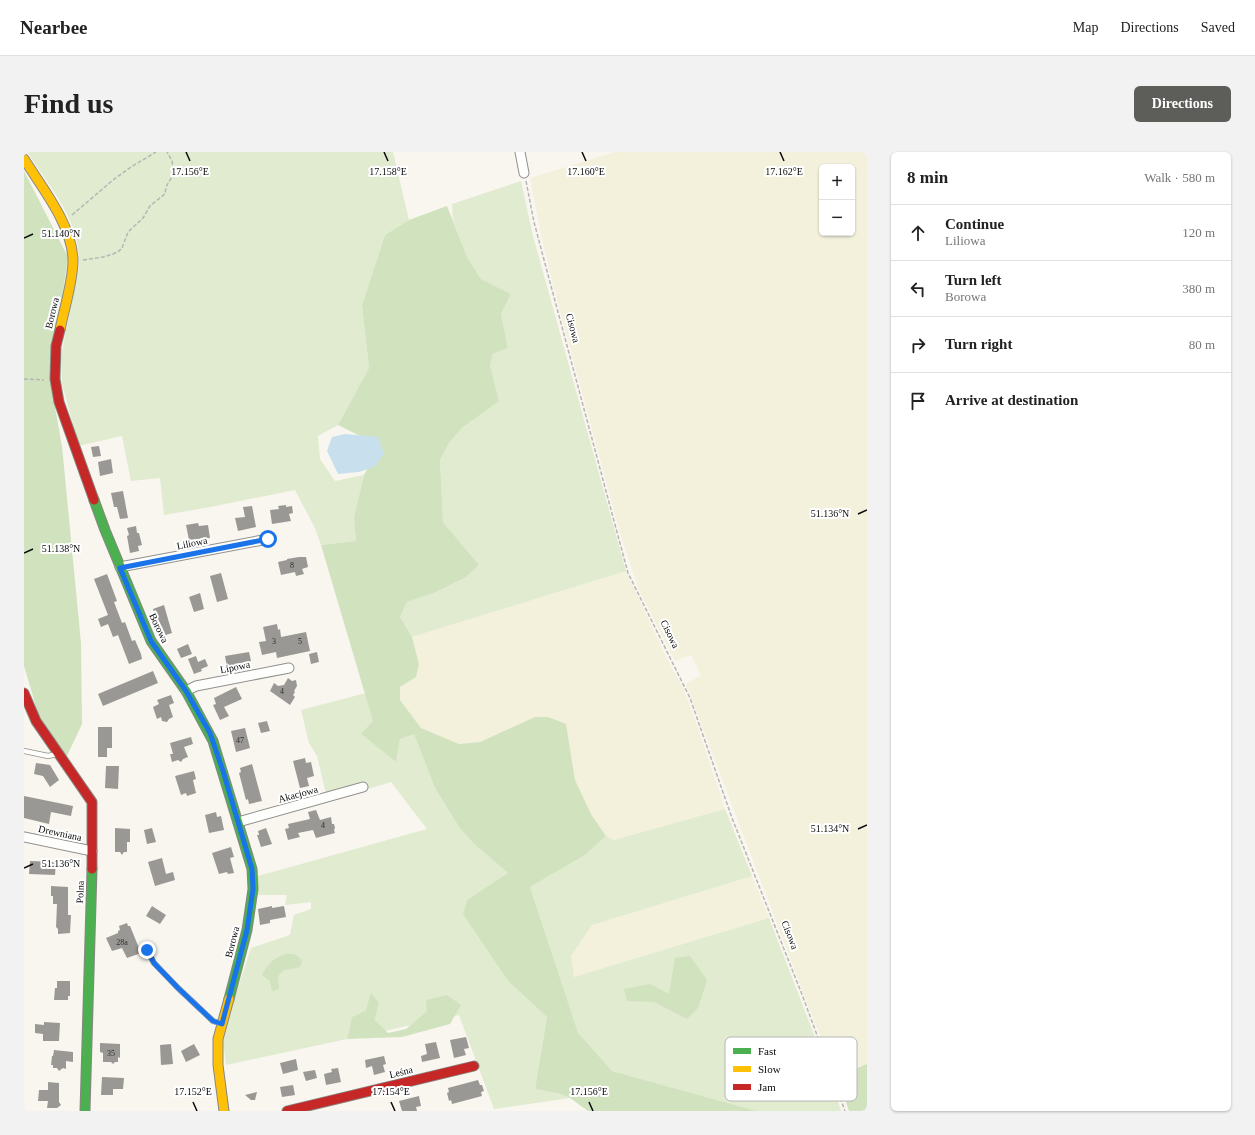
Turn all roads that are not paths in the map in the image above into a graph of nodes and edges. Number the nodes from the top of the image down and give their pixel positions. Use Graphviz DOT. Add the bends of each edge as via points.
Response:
graph roads {
  1 [pos="520,152"];
  2 [pos="24,159"];
  3 [pos="524,173"];
  4 [pos="268,539"];
  5 [pos="120,568"];
  6 [pos="289,668"];
  7 [pos="186,691"];
  8 [pos="24,693"];
  9 [pos="24,751"];
  10 [pos="58,753"];
  11 [pos="363,787"];
  12 [pos="238,822"];
  13 [pos="24,837"];
  14 [pos="92,851"];
  15 [pos="147,950"];
  16 [pos="222,1024"];
  17 [pos="474,1066"];
  18 [pos="85,1111"];
  19 [pos="224,1111"];
  20 [pos="287,1111"];
  1 -- 3 [label="street"];
  2 -- 5 [label="street, Borowa" via="63,221 70,238 72,274 56,346 56,387 70,434"];
  4 -- 5 [label="street, Liliowa"];
  5 -- 7 [label="street, Borowa" via="151,641"];
  6 -- 7 [label="street, Lipowa" via="201,685"];
  7 -- 12 [label="street, Borowa" via="213,741"];
  8 -- 10 [label="street, Polna" via="36,721"];
  9 -- 10 [label="lane" via="48,756"];
  10 -- 14 [label="street, Polna" via="92,802"];
  11 -- 12 [label="street, Akacjowa"];
  12 -- 16 [label="street, Borowa" via="252,869 253,889 247,930"];
  13 -- 14 [label="street, Drewniana"];
  14 -- 18 [label="street, Polna"];
  15 -- 16 [label="lane" via="154,963 178,988 213,1021"];
  16 -- 19 [label="street, Borowa" via="218,1039 218,1065"];
  17 -- 20 [label="street, Leśna"];
}
